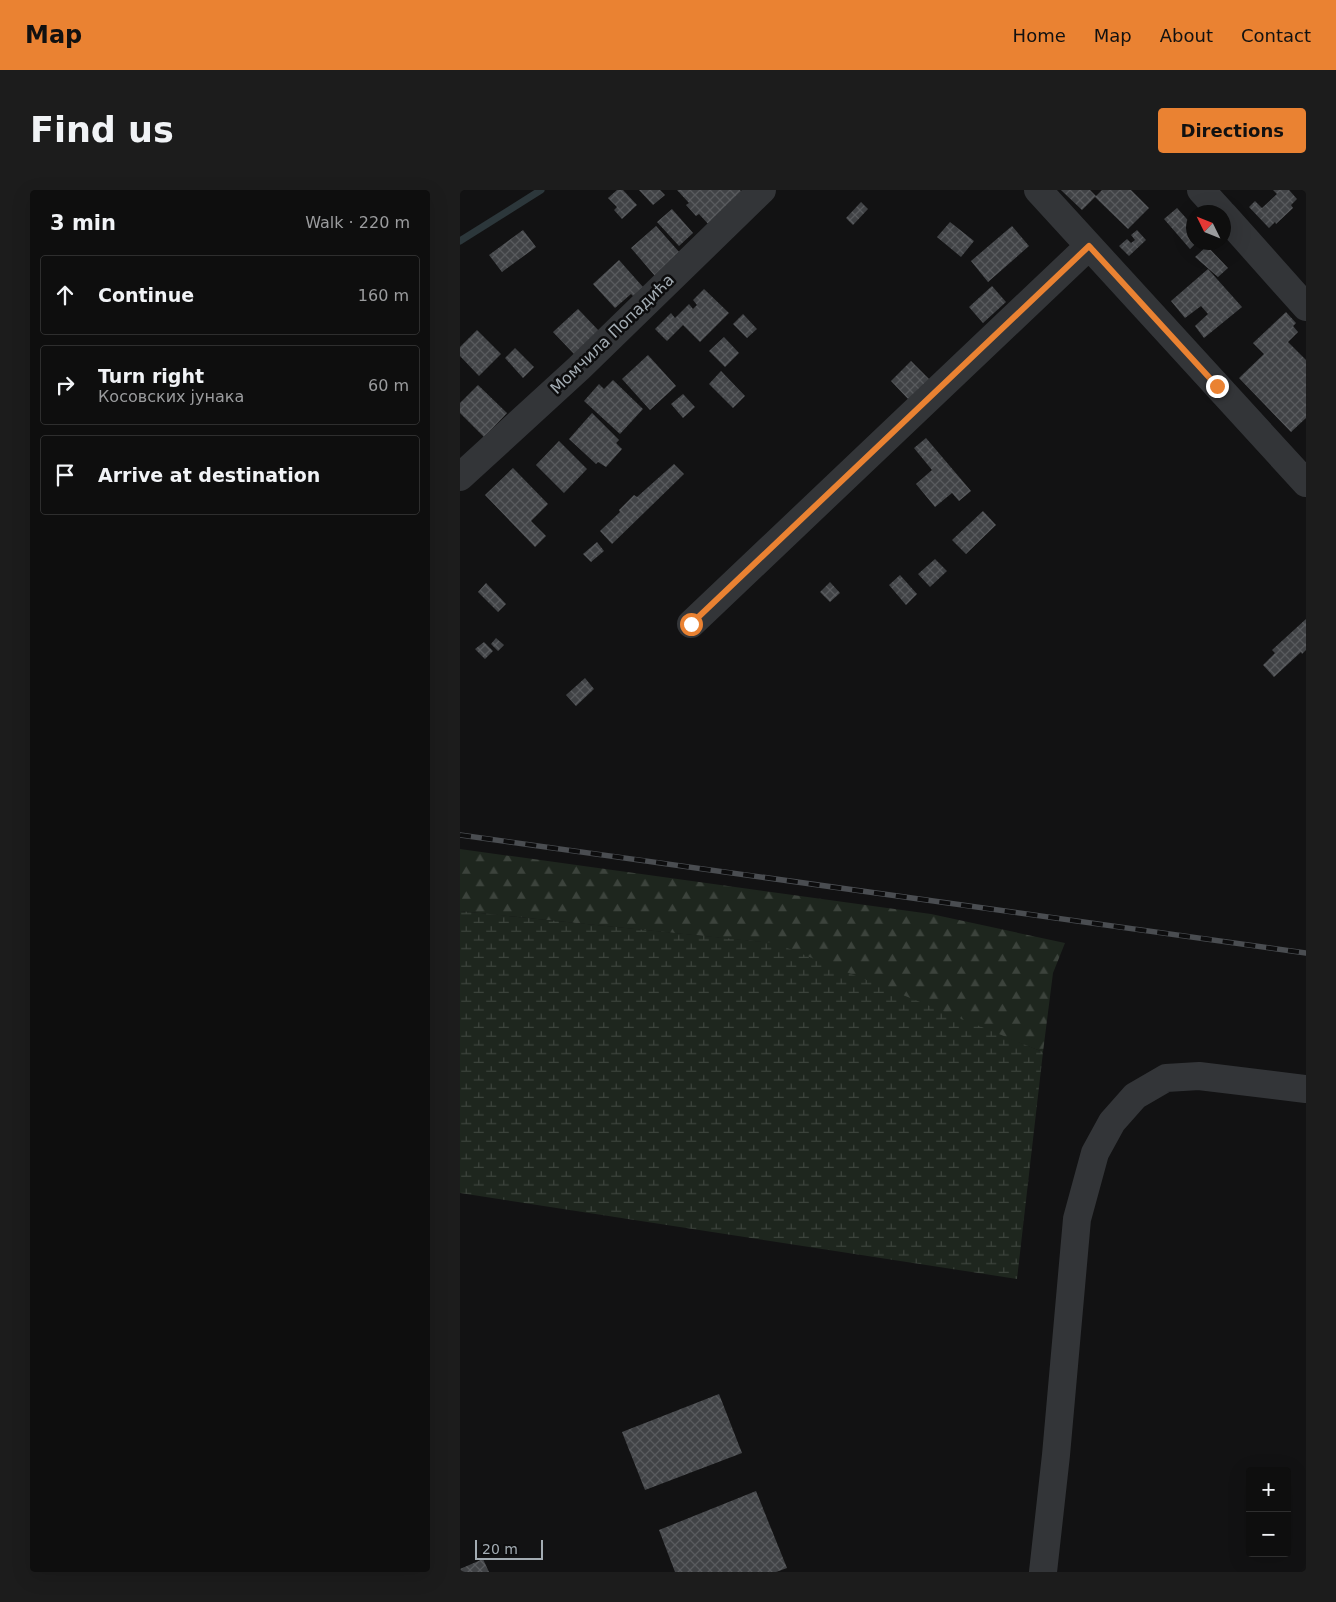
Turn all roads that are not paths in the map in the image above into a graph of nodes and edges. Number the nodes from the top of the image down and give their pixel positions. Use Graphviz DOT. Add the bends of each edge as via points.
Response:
graph roads {
  1 [pos="762,190"];
  2 [pos="1038,190"];
  3 [pos="1201,190"];
  4 [pos="1214,205"];
  5 [pos="1231,224"];
  6 [pos="1089,246"];
  7 [pos="1306,307"];
  8 [pos="460,477"];
  9 [pos="1306,483"];
  10 [pos="691,624"];
  11 [pos="1306,1089"];
  12 [pos="1043,1572"];
  1 -- 8 [label="street, Момчила Попадића" via="579,368"];
  2 -- 6 [label="street"];
  3 -- 4 [label="street"];
  5 -- 7 [label="street"];
  6 -- 9 [label="street"];
  6 -- 10 [label="street"];
  11 -- 12 [label="street" via="1200,1076 1166,1078 1135,1096 1112,1122 1096,1153 1077,1219"];
}
